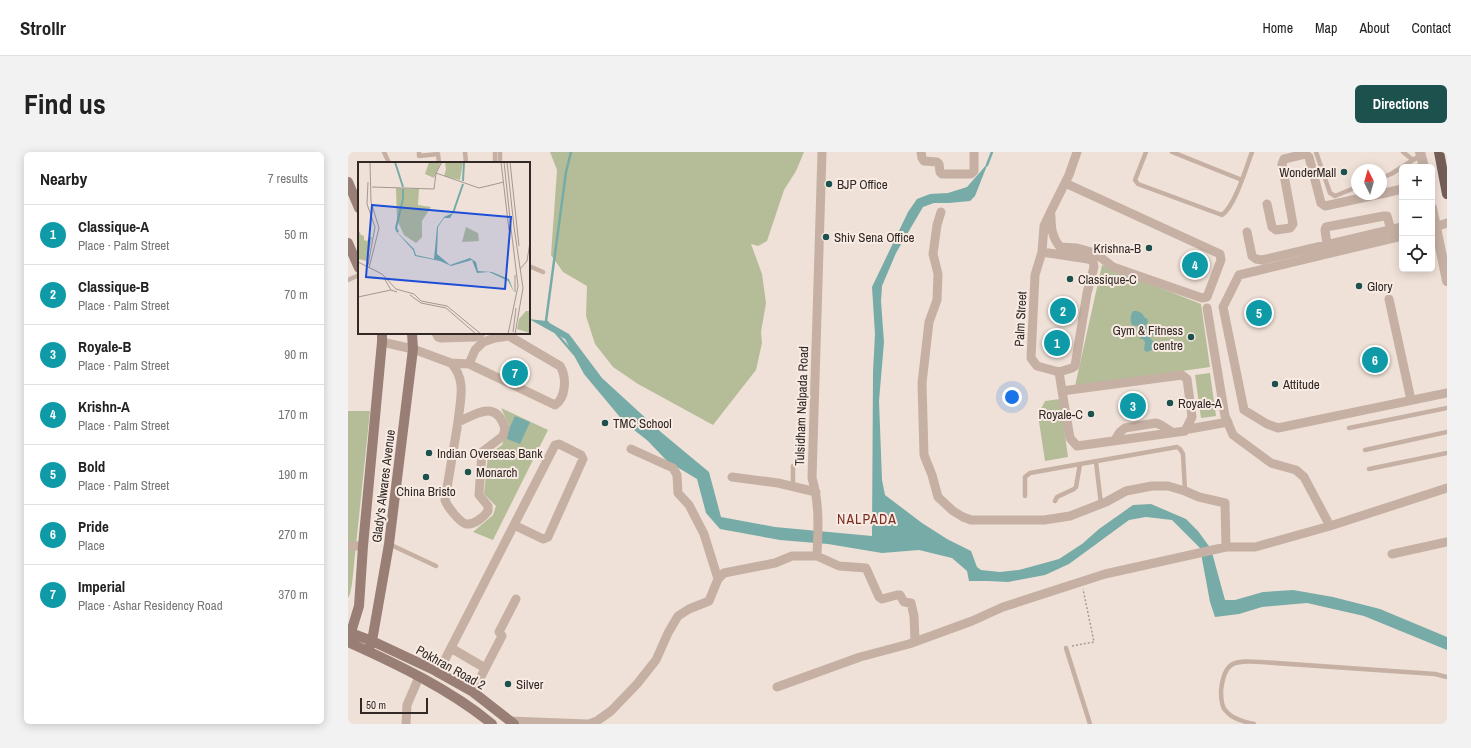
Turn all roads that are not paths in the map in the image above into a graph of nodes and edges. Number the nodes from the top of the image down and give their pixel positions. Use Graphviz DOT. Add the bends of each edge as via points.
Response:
graph roads {
  1 [pos="384,152"];
  2 [pos="418,152"];
  3 [pos="465,152"];
  4 [pos="495,152"];
  5 [pos="822,152"];
  6 [pos="921,152"];
  7 [pos="974,152"];
  8 [pos="1077,152"];
  9 [pos="1146,152"];
  10 [pos="1172,152"];
  11 [pos="1252,152"];
  12 [pos="1316,152"];
  13 [pos="1403,152"];
  14 [pos="1439,152"];
  15 [pos="1418,156"];
  16 [pos="389,162"];
  17 [pos="439,162"];
  18 [pos="466,162"];
  19 [pos="496,162"];
  20 [pos="1387,176"];
  21 [pos="1242,180"];
  22 [pos="348,182"];
  23 [pos="1064,183"];
  24 [pos="1351,189"];
  25 [pos="1399,190"];
  26 [pos="1387,193"];
  27 [pos="1447,194"];
  28 [pos="1353,200"];
  29 [pos="1267,204"];
  30 [pos="358,206"];
  31 [pos="1052,209"];
  32 [pos="941,212"];
  33 [pos="1447,217"];
  34 [pos="1435,223"];
  35 [pos="1447,223"];
  36 [pos="1435,224"];
  37 [pos="1399,228"];
  38 [pos="1435,228"];
  39 [pos="1391,230"];
  40 [pos="1247,232"];
  41 [pos="1399,237"];
  42 [pos="348,243"];
  43 [pos="1327,244"];
  44 [pos="1042,252"];
  45 [pos="358,266"];
  46 [pos="530,266"];
  47 [pos="543,272"];
  48 [pos="358,275"];
  49 [pos="348,280"];
  50 [pos="1447,281"];
  51 [pos="1390,299"];
  52 [pos="1207,308"];
  53 [pos="412,334"];
  54 [pos="436,334"];
  55 [pos="382,338"];
  56 [pos="479,338"];
  57 [pos="413,349"];
  58 [pos="451,363"];
  59 [pos="470,364"];
  60 [pos="1058,372"];
  61 [pos="1062,391"];
  62 [pos="1447,392"];
  63 [pos="1411,400"];
  64 [pos="1447,408"];
  65 [pos="1226,419"];
  66 [pos="458,422"];
  67 [pos="1349,428"];
  68 [pos="1187,430"];
  69 [pos="1447,432"];
  70 [pos="631,449"];
  71 [pos="1365,450"];
  72 [pos="1447,453"];
  73 [pos="1096,462"];
  74 [pos="1080,464"];
  75 [pos="793,466"];
  76 [pos="1369,469"];
  77 [pos="732,478"];
  78 [pos="793,487"];
  79 [pos="1447,488"];
  80 [pos="1185,491"];
  81 [pos="816,492"];
  82 [pos="1025,496"];
  83 [pos="1055,501"];
  84 [pos="1101,504"];
  85 [pos="514,526"];
  86 [pos="1330,526"];
  87 [pos="1447,542"];
  88 [pos="389,544"];
  89 [pos="348,546"];
  90 [pos="363,546"];
  91 [pos="1226,547"];
  92 [pos="1392,554"];
  93 [pos="817,556"];
  94 [pos="436,566"];
  95 [pos="718,579"];
  96 [pos="516,599"];
  97 [pos="349,637"];
  98 [pos="372,640"];
  99 [pos="915,642"];
  100 [pos="451,648"];
  101 [pos="1066,648"];
  102 [pos="368,651"];
  103 [pos="485,668"];
  104 [pos="438,673"];
  105 [pos="419,676"];
  106 [pos="1447,677"];
  107 [pos="777,687"];
  108 [pos="473,692"];
  109 [pos="512,722"];
  110 [pos="491,723"];
  111 [pos="406,724"];
  112 [pos="522,724"];
  113 [pos="588,724"];
  114 [pos="1090,724"];
  115 [pos="1254,724"];
  1 -- 16 [label="lane"];
  2 -- 17 [label="lane" via="419,156 438,154"];
  3 -- 18 [label="lane"];
  4 -- 19 [label="lane"];
  5 -- 81 [label="street, Tulsidham Nalpada Road" via="812,478"];
  6 -- 7 [label="street" via="924,161 939,164 942,174 971,174 974,171"];
  8 -- 23 [label="street, Palm Street"];
  9 -- 21 [label="lane" via="1135,180 1138,184 1222,215 1228,211"];
  10 -- 21 [label="lane"];
  11 -- 21 [label="lane"];
  12 -- 24 [label="lane" via="1330,193 1335,196"];
  13 -- 15 [label="lane"];
  14 -- 27 [label="main road"];
  15 -- 20 [label="lane"];
  22 -- 30 [label="main road"];
  23 -- 31 [label="street, Palm Street"];
  23 -- 31 [label="street" via="1220,254 1221,260 1207,297 1202,298 1113,267 1095,253 1060,247 1054,239 1051,227"];
  25 -- 26 [label="street"];
  28 -- 29 [label="street" via="1325,206 1321,203 1309,157 1305,154 1284,159 1282,164 1293,224 1290,228 1276,230 1272,227"];
  31 -- 44 [label="street, Palm Street" via="1044,226"];
  32 -- 84 [label="street" via="933,254 938,274 937,300 929,322 922,383 924,455 938,497 963,518 971,520 1044,520 1070,516"];
  33 -- 34 [label="street"];
  35 -- 36 [label="street"];
  37 -- 39 [label="street"];
  38 -- 50 [label="street"];
  39 -- 43 [label="street"];
  39 -- 43 [label="street" via="1388,216 1326,228"];
  40 -- 43 [label="street" via="1252,256 1262,260"];
  41 -- 63 [label="street" via="1239,275 1223,307 1244,410 1267,424 1278,428"];
  42 -- 45 [label="main road"];
  44 -- 60 [label="street, Palm Street" via="1035,275 1031,358 1037,366"];
  44 -- 60 [label="street" via="1088,259 1093,262 1094,267 1087,293 1076,366"];
  46 -- 47 [label="lane"];
  48 -- 49 [label="lane"];
  51 -- 63 [label="street"];
  52 -- 65 [label="street"];
  53 -- 57 [label="main road, Glady's Alwares Avenue"];
  54 -- 56 [label="street" via="441,338"];
  55 -- 57 [label="street"];
  55 -- 90 [label="main road, Glady's Alwares Avenue"];
  56 -- 59 [label="street"];
  56 -- 59 [label="street" via="509,336 560,366 564,373 563,390 558,403 552,404"];
  57 -- 58 [label="street"];
  57 -- 88 [label="main road, Glady's Alwares Avenue"];
  58 -- 59 [label="street"];
  58 -- 66 [label="street" via="462,383"];
  60 -- 61 [label="street"];
  61 -- 68 [label="street" via="1070,438 1077,446"];
  61 -- 68 [label="street" via="1182,375 1187,379 1192,417"];
  62 -- 63 [label="street"];
  64 -- 67 [label="lane"];
  65 -- 68 [label="street"];
  65 -- 86 [label="street" via="1234,435 1271,463 1296,470 1304,477"];
  66 -- 66 [label="street" via="493,411 497,412 505,428 503,436 482,452 479,495 488,506 488,511 469,524 463,523 449,509 445,500"];
  69 -- 71 [label="lane"];
  70 -- 95 [label="street" via="673,468 677,475 678,494 689,506 704,534"];
  72 -- 76 [label="lane"];
  73 -- 74 [label="lane"];
  73 -- 80 [label="lane" via="1177,447 1183,454"];
  73 -- 84 [label="lane"];
  74 -- 82 [label="lane" via="1030,472 1025,477"];
  74 -- 83 [label="lane" via="1074,490 1057,497"];
  75 -- 78 [label="lane"];
  77 -- 78 [label="street"];
  78 -- 81 [label="street"];
  79 -- 86 [label="street"];
  80 -- 84 [label="street" via="1168,486 1152,486 1126,491"];
  80 -- 91 [label="street" via="1225,503"];
  81 -- 93 [label="street, Tulsidham Nalpada Road" via="819,528"];
  85 -- 85 [label="street" via="555,445 559,444 581,455 583,459 548,537 543,539"];
  85 -- 100 [label="street"];
  86 -- 91 [label="street" via="1255,547"];
  87 -- 92 [label="street"];
  88 -- 94 [label="lane"];
  88 -- 98 [label="main road, Glady's Alwares Avenue"];
  89 -- 90 [label="street"];
  90 -- 97 [label="main road, Glady's Alwares Avenue" via="359,606"];
  91 -- 99 [label="street" via="1105,574 1003,607 972,622"];
  93 -- 95 [label="street" via="792,556 775,563 724,573"];
  93 -- 99 [label="street" via="839,566 866,568 879,597 882,599 897,594 904,602 911,602"];
  95 -- 113 [label="street" via="709,601 678,616 656,660 637,684 611,711"];
  96 -- 103 [label="street" via="499,632 502,636"];
  97 -- 98 [label="main road, Pokhran Road 2"];
  97 -- 102 [label="main road, Pokhran Road 2"];
  98 -- 102 [label="main road, Glady's Alwares Avenue"];
  98 -- 104 [label="main road, Pokhran Road 2"];
  99 -- 107 [label="street" via="860,656"];
  100 -- 103 [label="street"];
  100 -- 104 [label="street"];
  101 -- 114 [label="lane"];
  102 -- 105 [label="main road, Pokhran Road 2"];
  103 -- 108 [label="street"];
  104 -- 108 [label="main road, Pokhran Road 2"];
  105 -- 110 [label="main road, Pokhran Road 2"];
  105 -- 111 [label="street" via="407,705"];
  106 -- 115 [label="lane" via="1435,674 1245,661 1225,670 1221,698 1225,711 1241,721"];
  108 -- 109 [label="main road, Pokhran Road 2"];
  109 -- 112 [label="main road"];
  109 -- 113 [label="street"];
}
